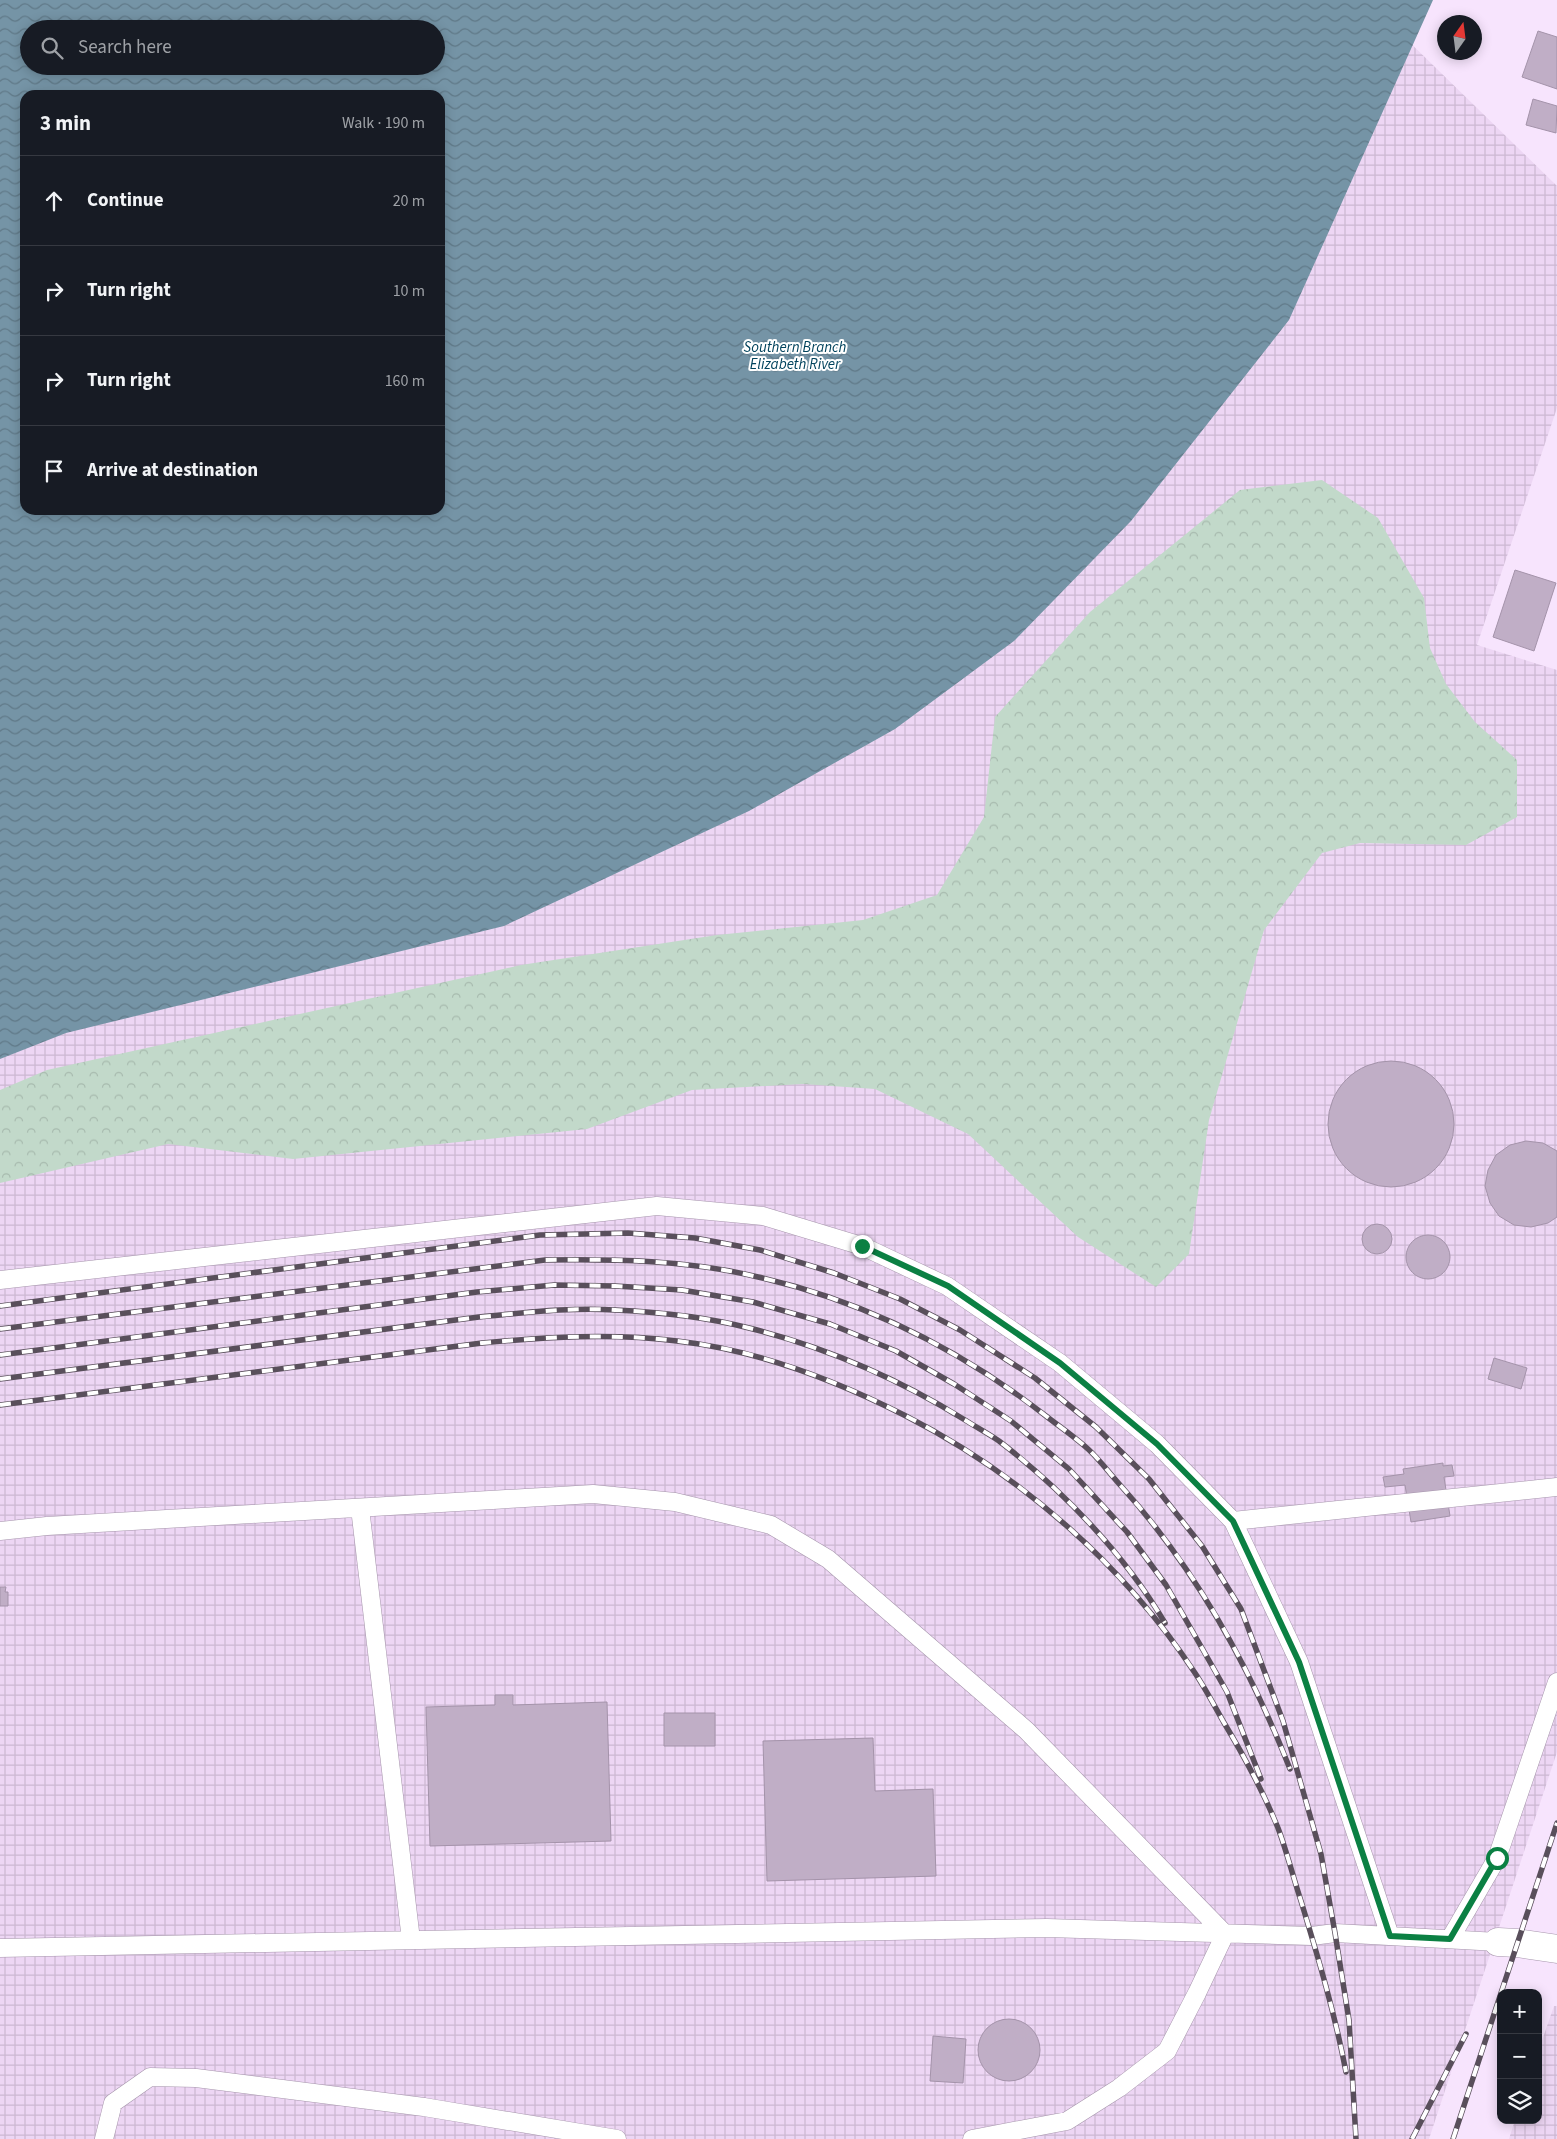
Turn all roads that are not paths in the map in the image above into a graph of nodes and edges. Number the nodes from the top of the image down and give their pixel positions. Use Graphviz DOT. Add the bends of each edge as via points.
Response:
graph roads {
  1 [pos="0,1280"];
  2 [pos="1557,1487"];
  3 [pos="360,1508"];
  4 [pos="1233,1521"];
  5 [pos="0,1531"];
  6 [pos="1557,1682"];
  7 [pos="1225,1934"];
  8 [pos="1390,1936"];
  9 [pos="1450,1939"];
  10 [pos="411,1940"];
  11 [pos="1498,1942"];
  12 [pos="0,1948"];
  13 [pos="1557,1949"];
  14 [pos="104,2139"];
  15 [pos="617,2139"];
  16 [pos="972,2139"];
  1 -- 4 [label="lane" via="657,1206 763,1216 862,1246 948,1286 1060,1363 1157,1444"];
  2 -- 4 [label="lane"];
  3 -- 5 [label="lane"];
  3 -- 7 [label="lane" via="593,1494 675,1502 771,1525 828,1559 1026,1730"];
  3 -- 10 [label="lane"];
  4 -- 8 [label="lane" via="1299,1662"];
  6 -- 9 [label="lane" via="1497,1858"];
  7 -- 8 [label="lane"];
  7 -- 10 [label="lane" via="1047,1928"];
  7 -- 16 [label="lane" via="1167,2051 1119,2088 1067,2121"];
  8 -- 9 [label="lane"];
  9 -- 11 [label="lane"];
  10 -- 12 [label="lane"];
  11 -- 13 [label="street"];
  14 -- 15 [label="lane" via="113,2103 150,2077 196,2078 414,2106"];
}
